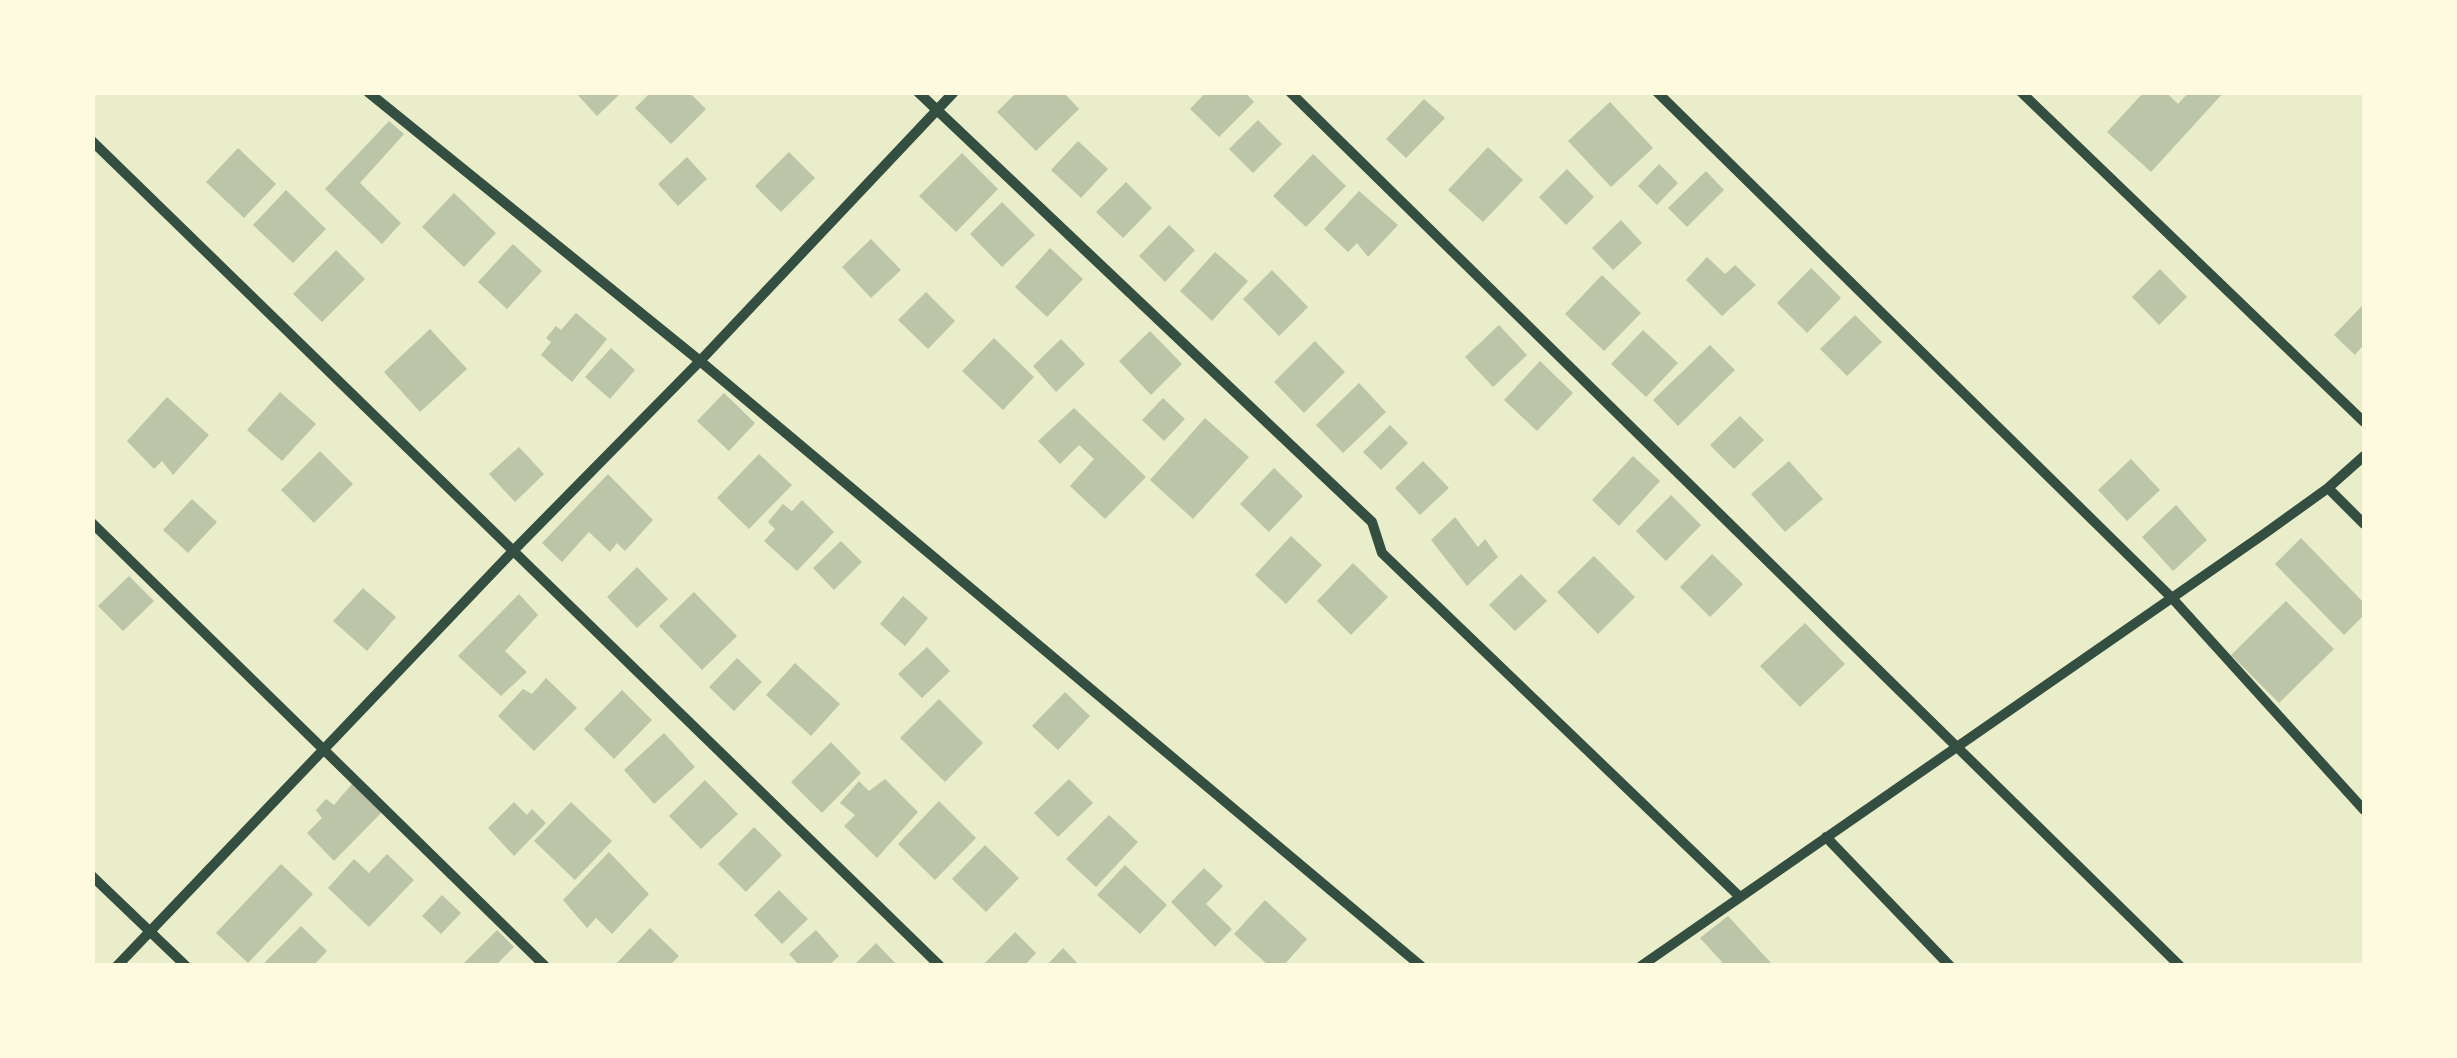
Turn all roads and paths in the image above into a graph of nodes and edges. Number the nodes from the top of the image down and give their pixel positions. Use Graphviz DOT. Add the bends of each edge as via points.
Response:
graph roads {
  1 [pos="368,92"];
  2 [pos="918,92"];
  3 [pos="954,92"];
  4 [pos="1290,92"];
  5 [pos="1656,92"];
  6 [pos="2021,92"];
  7 [pos="936,110"];
  8 [pos="92,141"];
  9 [pos="700,362"];
  10 [pos="2364,422"];
  11 [pos="2364,456"];
  12 [pos="2328,488"];
  13 [pos="92,523"];
  14 [pos="2364,524"];
  15 [pos="514,550"];
  16 [pos="2172,598"];
  17 [pos="1958,746"];
  18 [pos="324,749"];
  19 [pos="2364,810"];
  20 [pos="1826,837"];
  21 [pos="92,876"];
  22 [pos="1740,898"];
  23 [pos="151,932"];
  24 [pos="117,966"];
  25 [pos="186,966"];
  26 [pos="545,966"];
  27 [pos="940,966"];
  28 [pos="1420,966"];
  29 [pos="1641,966"];
  30 [pos="1950,966"];
  31 [pos="2180,966"];
  1 -- 9 [label="street"];
  2 -- 7 [label="street"];
  3 -- 7 [label="street"];
  4 -- 17 [label="street"];
  5 -- 16 [label="street"];
  6 -- 10 [label="street"];
  7 -- 9 [label="street"];
  7 -- 22 [label="street" via="1372,522 1382,553"];
  8 -- 15 [label="street"];
  9 -- 15 [label="street"];
  9 -- 28 [label="street"];
  11 -- 12 [label="street"];
  12 -- 14 [label="street"];
  12 -- 16 [label="street"];
  13 -- 18 [label="street"];
  15 -- 18 [label="street"];
  15 -- 27 [label="street"];
  16 -- 17 [label="street"];
  16 -- 19 [label="street"];
  17 -- 20 [label="street"];
  17 -- 31 [label="street"];
  18 -- 23 [label="street"];
  18 -- 26 [label="street"];
  20 -- 22 [label="street"];
  20 -- 30 [label="street"];
  21 -- 23 [label="street"];
  22 -- 29 [label="street"];
  23 -- 24 [label="street"];
  23 -- 25 [label="street"];
}
